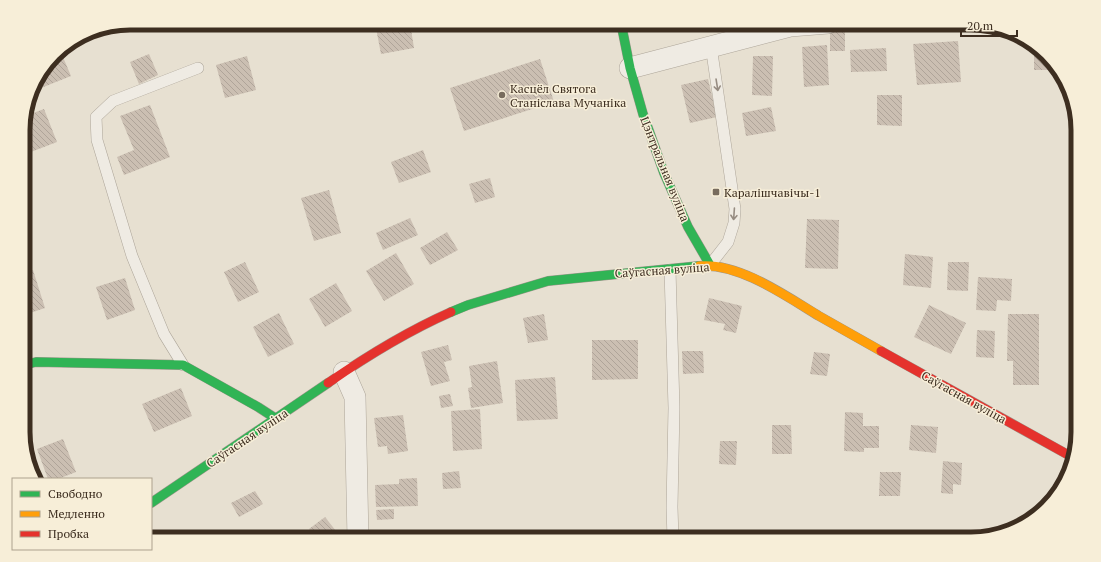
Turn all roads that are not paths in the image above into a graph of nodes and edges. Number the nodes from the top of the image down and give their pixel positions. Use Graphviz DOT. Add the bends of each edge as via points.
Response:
graph roads {
  1 [pos="622,30"];
  2 [pos="774,30"];
  3 [pos="711,46"];
  4 [pos="198,68"];
  5 [pos="630,68"];
  6 [pos="710,265"];
  7 [pos="670,270"];
  8 [pos="30,364"];
  9 [pos="183,365"];
  10 [pos="344,372"];
  11 [pos="275,418"];
  12 [pos="1068,455"];
  13 [pos="152,502"];
  14 [pos="358,532"];
  15 [pos="673,532"];
  1 -- 5 [label="main road, Цэнтральная вуліца"];
  2 -- 3 [label="street"];
  3 -- 5 [label="street"];
  3 -- 6 [label="lane, one-way" via="735,209 728,242"];
  4 -- 9 [label="lane" via="113,101 96,117 97,140 132,256 164,334"];
  5 -- 6 [label="main road, Цэнтральная вуліца" via="664,173 688,227"];
  6 -- 7 [label="main road, Саўгасная вуліца"];
  6 -- 12 [label="main road, Саўгасная вуліца" via="733,270 772,288"];
  7 -- 10 [label="main road, Саўгасная вуліца" via="548,281 468,305 397,339"];
  7 -- 15 [label="lane" via="674,408"];
  8 -- 9 [label="main road" via="36,362"];
  9 -- 11 [label="main road"];
  10 -- 11 [label="main road, Саўгасная вуліца"];
  10 -- 14 [label="street" via="355,397"];
  11 -- 13 [label="main road, Саўгасная вуліца"];
}
